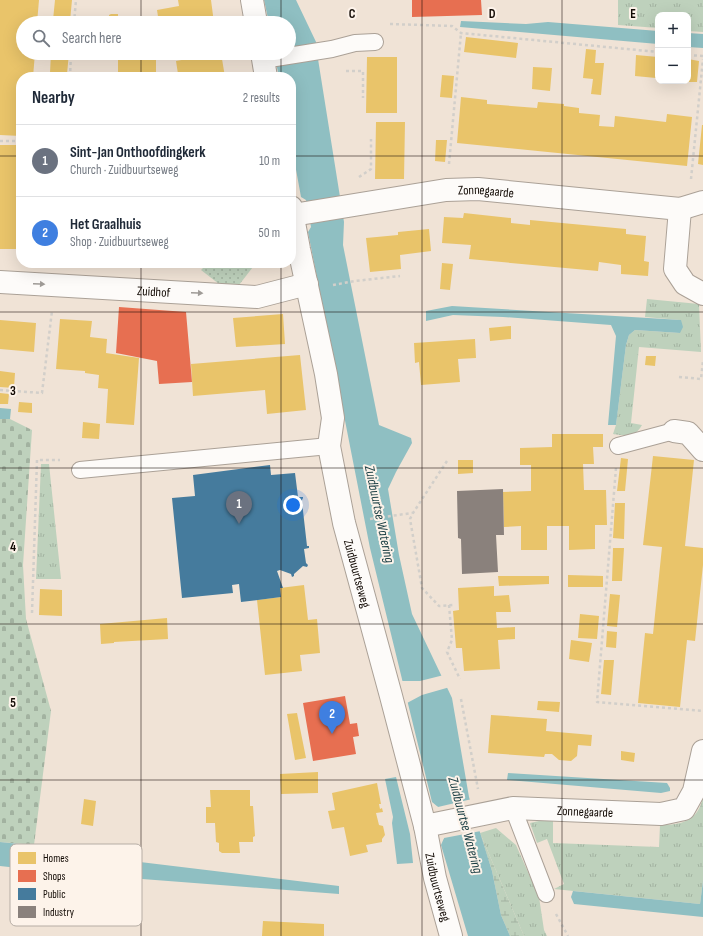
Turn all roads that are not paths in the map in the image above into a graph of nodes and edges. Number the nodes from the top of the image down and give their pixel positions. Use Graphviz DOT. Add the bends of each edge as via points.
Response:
graph roads {
  1 [pos="252,0"];
  2 [pos="255,16"];
  3 [pos="375,42"];
  4 [pos="296,56"];
  5 [pos="276,60"];
  6 [pos="266,62"];
  7 [pos="692,205"];
  8 [pos="296,211"];
  9 [pos="0,282"];
  10 [pos="316,285"];
  11 [pos="703,294"];
  12 [pos="674,431"];
  13 [pos="329,446"];
  14 [pos="618,446"];
  15 [pos="703,450"];
  16 [pos="80,470"];
  17 [pos="703,751"];
  18 [pos="513,808"];
  19 [pos="431,825"];
  20 [pos="546,894"];
  21 [pos="451,936"];
  1 -- 2 [label="street"];
  3 -- 4 [label="lane" via="355,43"];
  5 -- 6 [label="lane"];
  7 -- 8 [label="street, Zonnegaarde" via="478,189 446,190 351,206"];
  7 -- 11 [label="street" via="675,269 685,284"];
  8 -- 10 [label="street, Zuidbuurtseweg"];
  9 -- 10 [label="street, Zuidhof, one-way" via="257,297"];
  10 -- 13 [label="street, Zuidbuurtseweg" via="333,418"];
  12 -- 14 [label="lane"];
  12 -- 15 [label="street" via="688,433"];
  13 -- 16 [label="lane"];
  13 -- 19 [label="street, Zuidbuurtseweg" via="344,523 389,688"];
  17 -- 18 [label="street, Zonnegaarde" via="694,791 684,809 661,814"];
  18 -- 19 [label="street, Zonnegaarde"];
  18 -- 20 [label="lane"];
  19 -- 21 [label="street, Zuidbuurtseweg" via="435,878"];
}
